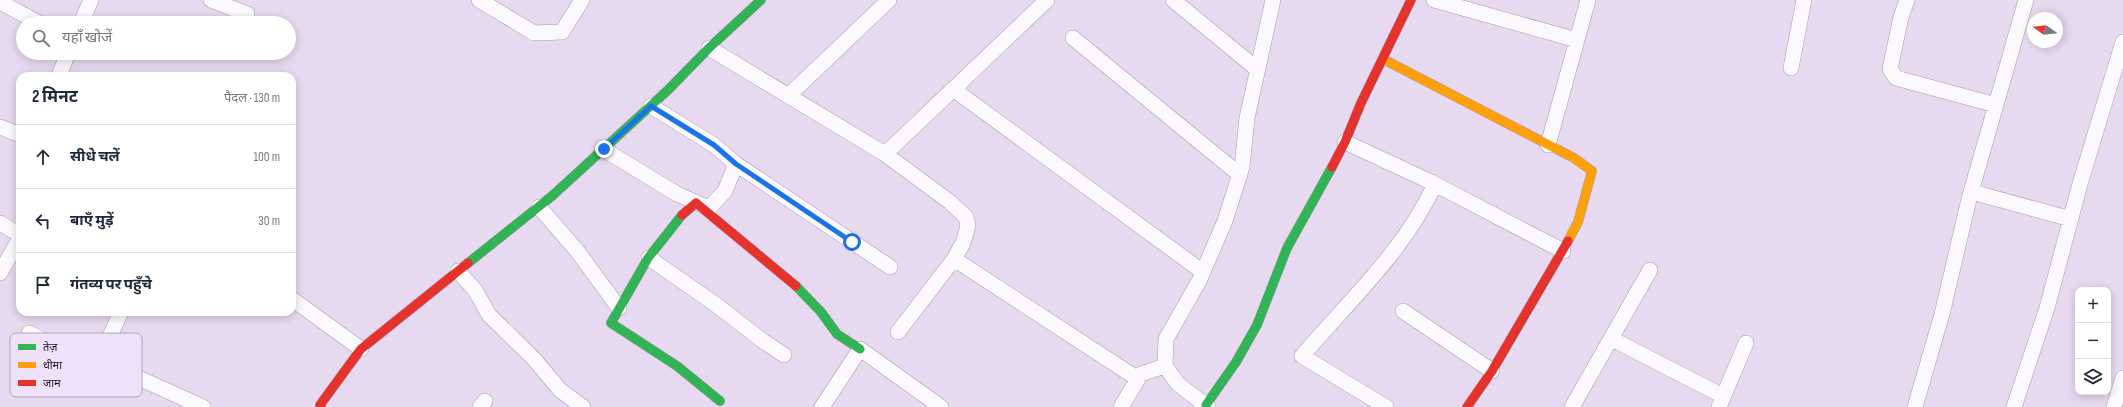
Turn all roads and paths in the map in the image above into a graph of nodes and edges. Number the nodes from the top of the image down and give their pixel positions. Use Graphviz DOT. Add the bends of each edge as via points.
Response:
graph roads {
  1 [pos="91,0"];
  2 [pos="211,0"];
  3 [pos="479,0"];
  4 [pos="582,0"];
  5 [pos="761,0"];
  6 [pos="889,0"];
  7 [pos="1047,0"];
  8 [pos="1173,0"];
  9 [pos="1273,0"];
  10 [pos="1411,0"];
  11 [pos="1434,0"];
  12 [pos="1588,0"];
  13 [pos="1804,0"];
  14 [pos="1907,0"];
  15 [pos="2026,0"];
  16 [pos="0,2"];
  17 [pos="247,14"];
  18 [pos="26,16"];
  19 [pos="84,16"];
  20 [pos="1073,38"];
  21 [pos="1577,40"];
  22 [pos="2123,42"];
  23 [pos="709,48"];
  24 [pos="1383,59"];
  25 [pos="65,60"];
  26 [pos="1791,68"];
  27 [pos="1257,69"];
  28 [pos="61,72"];
  29 [pos="953,89"];
  30 [pos="789,95"];
  31 [pos="1996,105"];
  32 [pos="651,106"];
  33 [pos="0,127"];
  34 [pos="16,133"];
  35 [pos="1345,142"];
  36 [pos="1548,145"];
  37 [pos="604,149"];
  38 [pos="885,154"];
  39 [pos="736,164"];
  40 [pos="1240,175"];
  41 [pos="1434,184"];
  42 [pos="1972,192"];
  43 [pos="696,203"];
  44 [pos="539,206"];
  45 [pos="2071,219"];
  46 [pos="0,223"];
  47 [pos="16,232"];
  48 [pos="16,245"];
  49 [pos="1563,252"];
  50 [pos="649,258"];
  51 [pos="954,259"];
  52 [pos="890,267"];
  53 [pos="1650,270"];
  54 [pos="458,271"];
  55 [pos="1203,272"];
  56 [pos="0,273"];
  57 [pos="296,302"];
  58 [pos="619,308"];
  59 [pos="1403,311"];
  60 [pos="120,316"];
  61 [pos="898,332"];
  62 [pos="112,333"];
  63 [pos="1612,339"];
  64 [pos="1746,343"];
  65 [pos="361,349"];
  66 [pos="860,349"];
  67 [pos="784,355"];
  68 [pos="1165,366"];
  69 [pos="1492,371"];
  70 [pos="2123,378"];
  71 [pos="142,379"];
  72 [pos="1138,379"];
  73 [pos="923,402"];
  74 [pos="1721,402"];
  75 [pos="722,405"];
  76 [pos="319,406"];
  77 [pos="1207,406"];
  78 [pos="203,407"];
  79 [pos="583,407"];
  80 [pos="822,407"];
  81 [pos="941,407"];
  82 [pos="1121,407"];
  83 [pos="1386,407"];
  84 [pos="1467,407"];
  85 [pos="1572,407"];
  86 [pos="1915,407"];
  87 [pos="2014,407"];
  88 [pos="2114,407"];
  1 -- 19 [label="street"];
  2 -- 17 [label="street"];
  3 -- 4 [label="street" via="534,34 562,32"];
  5 -- 23 [label="street"];
  6 -- 30 [label="street"];
  7 -- 29 [label="street"];
  8 -- 27 [label="street"];
  9 -- 27 [label="street"];
  10 -- 24 [label="street"];
  11 -- 21 [label="street"];
  12 -- 21 [label="street"];
  13 -- 26 [label="street"];
  14 -- 31 [label="street" via="1890,69 1896,78"];
  15 -- 31 [label="street"];
  16 -- 18 [label="street"];
  20 -- 40 [label="street"];
  21 -- 36 [label="street"];
  22 -- 45 [label="street"];
  23 -- 30 [label="street"];
  23 -- 32 [label="street"];
  24 -- 35 [label="street"];
  24 -- 36 [label="street"];
  25 -- 28 [label="street"];
  27 -- 40 [label="street" via="1247,118"];
  29 -- 38 [label="street"];
  29 -- 55 [label="street"];
  30 -- 38 [label="street"];
  31 -- 42 [label="street"];
  32 -- 37 [label="street"];
  32 -- 39 [label="street" via="714,145"];
  33 -- 34 [label="street"];
  35 -- 41 [label="street"];
  35 -- 77 [label="street" via="1287,248 1257,325"];
  36 -- 49 [label="street" via="1574,158 1592,171 1578,222"];
  37 -- 43 [label="street"];
  37 -- 44 [label="street"];
  38 -- 51 [label="street" via="950,202 966,217 968,226 965,237"];
  39 -- 43 [label="street" via="725,191 710,208"];
  39 -- 52 [label="street"];
  40 -- 55 [label="street" via="1225,221"];
  41 -- 49 [label="street"];
  41 -- 83 [label="street" via="1429,196 1391,254 1302,356"];
  42 -- 45 [label="street"];
  42 -- 86 [label="street" via="1942,314"];
  43 -- 50 [label="street" via="681,215"];
  43 -- 66 [label="street" via="795,285 821,312 837,334"];
  44 -- 54 [label="street"];
  44 -- 58 [label="street" via="578,252"];
  45 -- 87 [label="street" via="2047,308"];
  46 -- 47 [label="street"];
  48 -- 56 [label="street"];
  49 -- 69 [label="street"];
  50 -- 58 [label="street"];
  50 -- 67 [label="street"];
  51 -- 61 [label="street"];
  51 -- 72 [label="street"];
  53 -- 63 [label="street"];
  54 -- 65 [label="street"];
  54 -- 79 [label="street" via="474,290 489,315 534,359 560,390"];
  55 -- 68 [label="street" via="1166,339"];
  57 -- 65 [label="street"];
  58 -- 75 [label="street" via="611,323 677,366"];
  59 -- 69 [label="street"];
  60 -- 62 [label="street"];
  63 -- 74 [label="street"];
  63 -- 85 [label="street"];
  64 -- 74 [label="street"];
  65 -- 76 [label="street"];
  66 -- 73 [label="street"];
  66 -- 80 [label="street"];
  68 -- 72 [label="street" via="1141,374"];
  68 -- 77 [label="street" via="1178,384"];
  69 -- 84 [label="street"];
  70 -- 88 [label="street"];
  71 -- 78 [label="street"];
  72 -- 82 [label="street"];
  73 -- 81 [label="street"];
}
